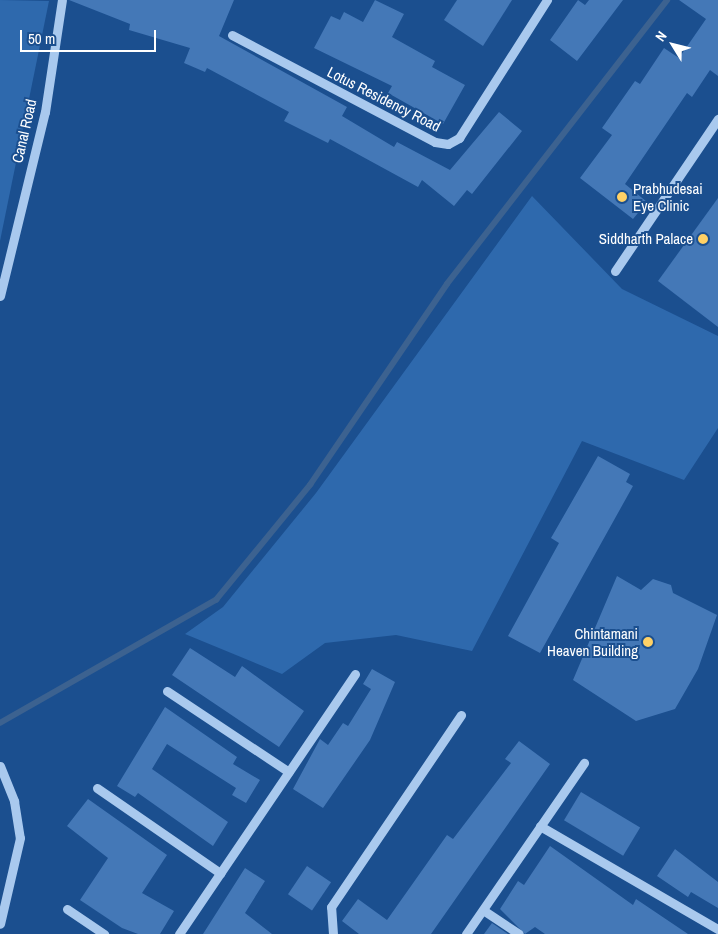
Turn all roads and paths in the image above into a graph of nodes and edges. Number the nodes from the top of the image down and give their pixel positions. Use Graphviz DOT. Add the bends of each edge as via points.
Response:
graph roads {
  1 [pos="62,0"];
  2 [pos="547,0"];
  3 [pos="232,35"];
  4 [pos="718,119"];
  5 [pos="615,272"];
  6 [pos="0,296"];
  7 [pos="355,674"];
  8 [pos="167,691"];
  9 [pos="461,715"];
  10 [pos="584,763"];
  11 [pos="0,766"];
  12 [pos="288,772"];
  13 [pos="98,788"];
  14 [pos="540,826"];
  15 [pos="220,873"];
  16 [pos="67,909"];
  17 [pos="483,910"];
  18 [pos="0,924"];
  19 [pos="718,929"];
  20 [pos="104,934"];
  21 [pos="179,934"];
  22 [pos="333,934"];
  23 [pos="466,934"];
  24 [pos="519,934"];
  1 -- 6 [label="street, Canal Road" via="45,112"];
  2 -- 3 [label="street, Lotus Residency Road" via="459,138 448,144 435,142"];
  4 -- 5 [label="street"];
  7 -- 12 [label="street"];
  8 -- 12 [label="street"];
  9 -- 22 [label="street" via="331,907"];
  10 -- 14 [label="street"];
  11 -- 18 [label="street" via="14,801 20,838"];
  12 -- 15 [label="street"];
  13 -- 15 [label="street"];
  14 -- 17 [label="street"];
  14 -- 19 [label="street"];
  15 -- 21 [label="street"];
  16 -- 20 [label="street"];
  17 -- 23 [label="street"];
  17 -- 24 [label="street"];
}
